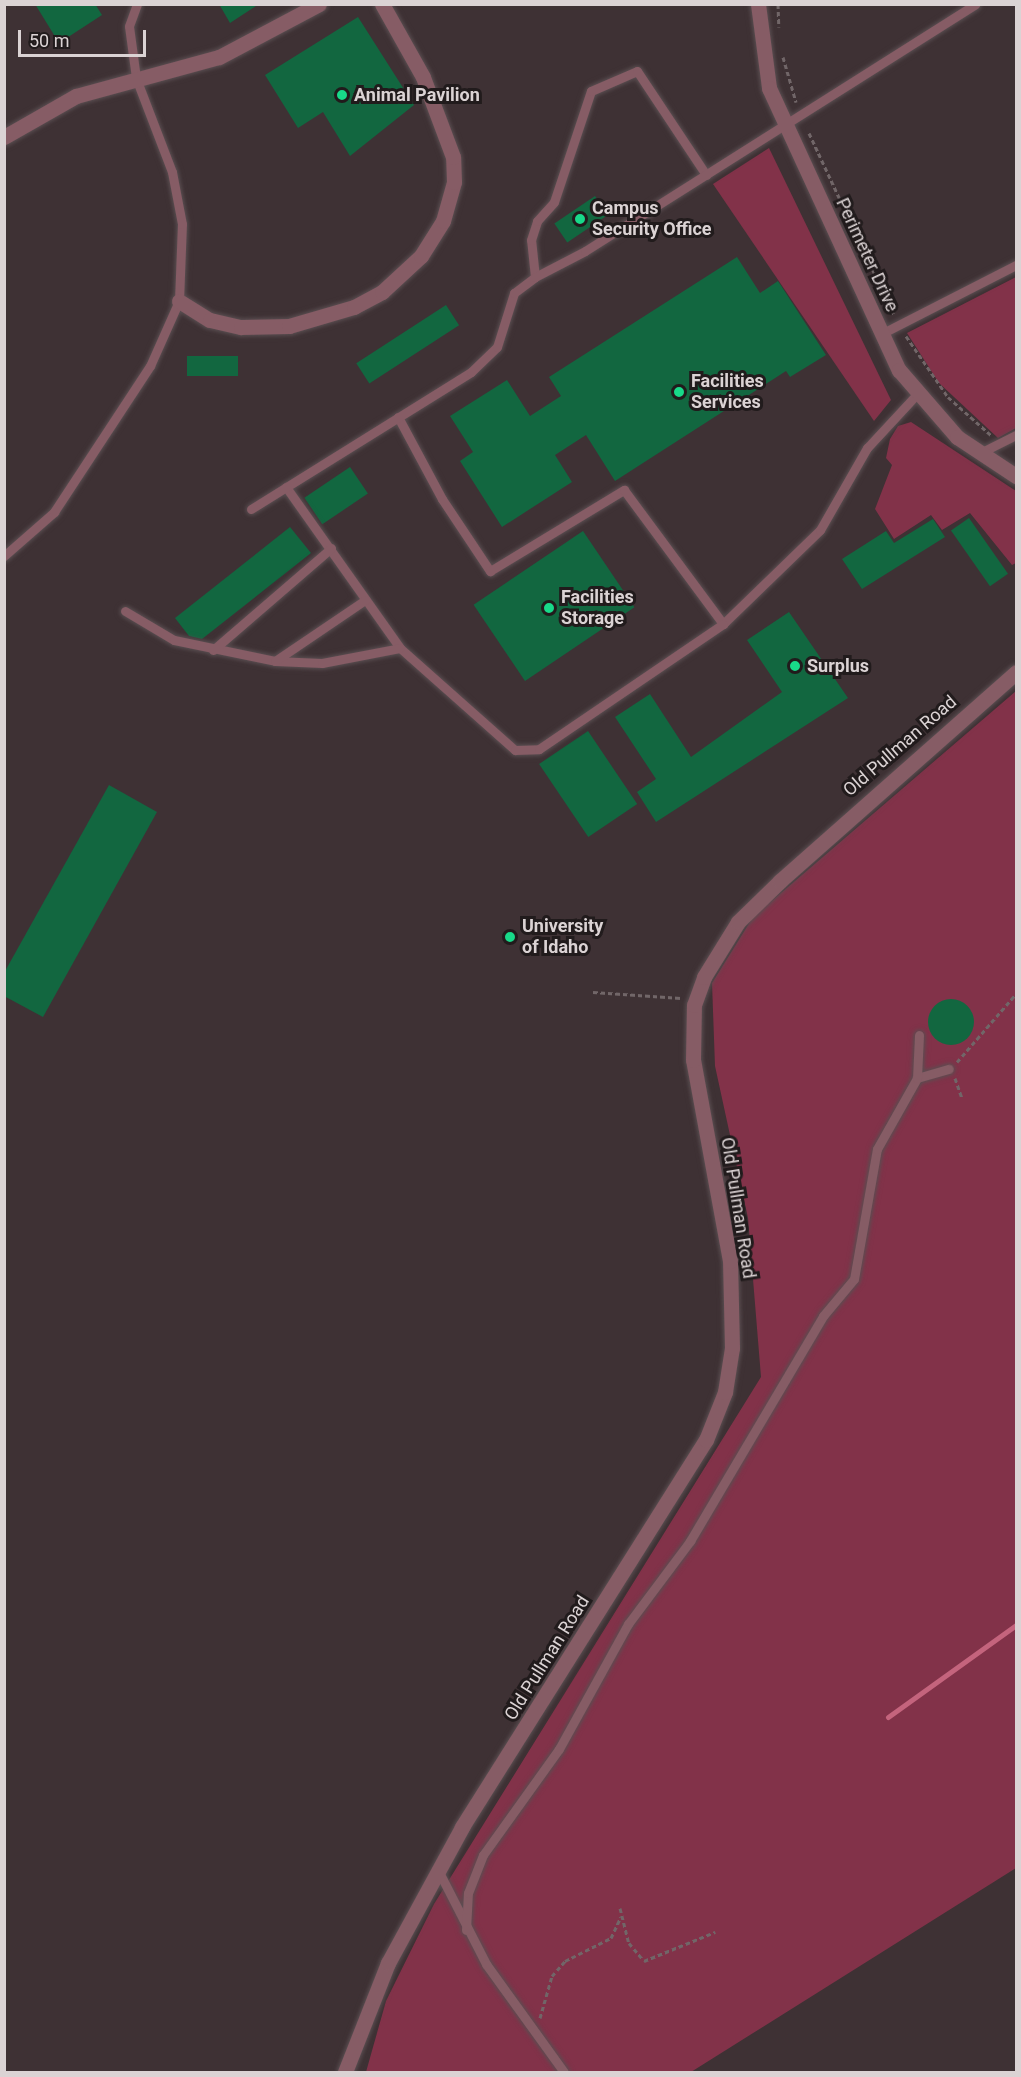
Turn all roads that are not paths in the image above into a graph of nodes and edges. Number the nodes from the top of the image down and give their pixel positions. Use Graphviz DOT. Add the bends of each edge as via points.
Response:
graph roads {
  1 [pos="137,4"];
  2 [pos="319,4"];
  3 [pos="382,4"];
  4 [pos="758,4"];
  5 [pos="975,4"];
  6 [pos="136,78"];
  7 [pos="785,125"];
  8 [pos="4,137"];
  9 [pos="706,175"];
  10 [pos="1017,265"];
  11 [pos="535,277"];
  12 [pos="179,301"];
  13 [pos="881,334"];
  14 [pos="917,394"];
  15 [pos="398,417"];
  16 [pos="1017,435"];
  17 [pos="980,453"];
  18 [pos="1017,476"];
  19 [pos="286,487"];
  20 [pos="250,508"];
  21 [pos="331,548"];
  22 [pos="4,555"];
  23 [pos="365,600"];
  24 [pos="124,611"];
  25 [pos="723,624"];
  26 [pos="400,648"];
  27 [pos="213,650"];
  28 [pos="275,661"];
  29 [pos="1017,672"];
  30 [pos="919,1035"];
  31 [pos="949,1069"];
  32 [pos="917,1078"];
  33 [pos="438,1870"];
  34 [pos="466,1930"];
  35 [pos="345,2073"];
  36 [pos="564,2073"];
  1 -- 6 [label="lane" via="129,26"];
  2 -- 6 [label="street" via="219,57"];
  3 -- 12 [label="street" via="423,76 453,157 454,182 443,221 422,256 354,308 289,326 241,327 210,320"];
  4 -- 7 [label="street, Perimeter Drive" via="762,59"];
  5 -- 7 [label="lane"];
  6 -- 8 [label="street" via="76,96"];
  6 -- 12 [label="lane" via="172,172 182,224"];
  7 -- 9 [label="lane"];
  7 -- 13 [label="street, Perimeter Drive"];
  9 -- 11 [label="lane"];
  9 -- 11 [label="lane" via="637,71 591,92 554,202 537,221 531,240"];
  10 -- 13 [label="lane"];
  11 -- 15 [label="lane" via="514,293 497,347 471,372"];
  12 -- 22 [label="lane" via="150,366 54,512"];
  13 -- 14 [label="street, Perimeter Drive"];
  14 -- 17 [label="street, Perimeter Drive"];
  14 -- 25 [label="lane" via="867,448 820,530"];
  15 -- 19 [label="lane"];
  15 -- 25 [label="lane" via="442,499 490,571 550,530 624,490"];
  16 -- 17 [label="lane"];
  17 -- 18 [label="street, Perimeter Drive"];
  19 -- 20 [label="lane"];
  19 -- 21 [label="lane"];
  21 -- 23 [label="lane"];
  21 -- 27 [label="lane"];
  23 -- 26 [label="lane"];
  23 -- 28 [label="lane"];
  24 -- 27 [label="lane" via="174,640"];
  25 -- 26 [label="lane" via="539,748 515,750"];
  26 -- 28 [label="lane" via="322,663"];
  27 -- 28 [label="lane"];
  29 -- 33 [label="street, Old Pullman Road" via="880,788 738,922 697,998 693,1060 730,1261 732,1348 725,1392 706,1440"];
  30 -- 32 [label="lane"];
  31 -- 32 [label="lane"];
  32 -- 34 [label="lane" via="878,1149 854,1279 823,1316 690,1541 628,1624 560,1749 483,1855 468,1893"];
  33 -- 34 [label="lane"];
  33 -- 35 [label="street, Old Pullman Road" via="388,1963"];
  34 -- 36 [label="lane"];
}
